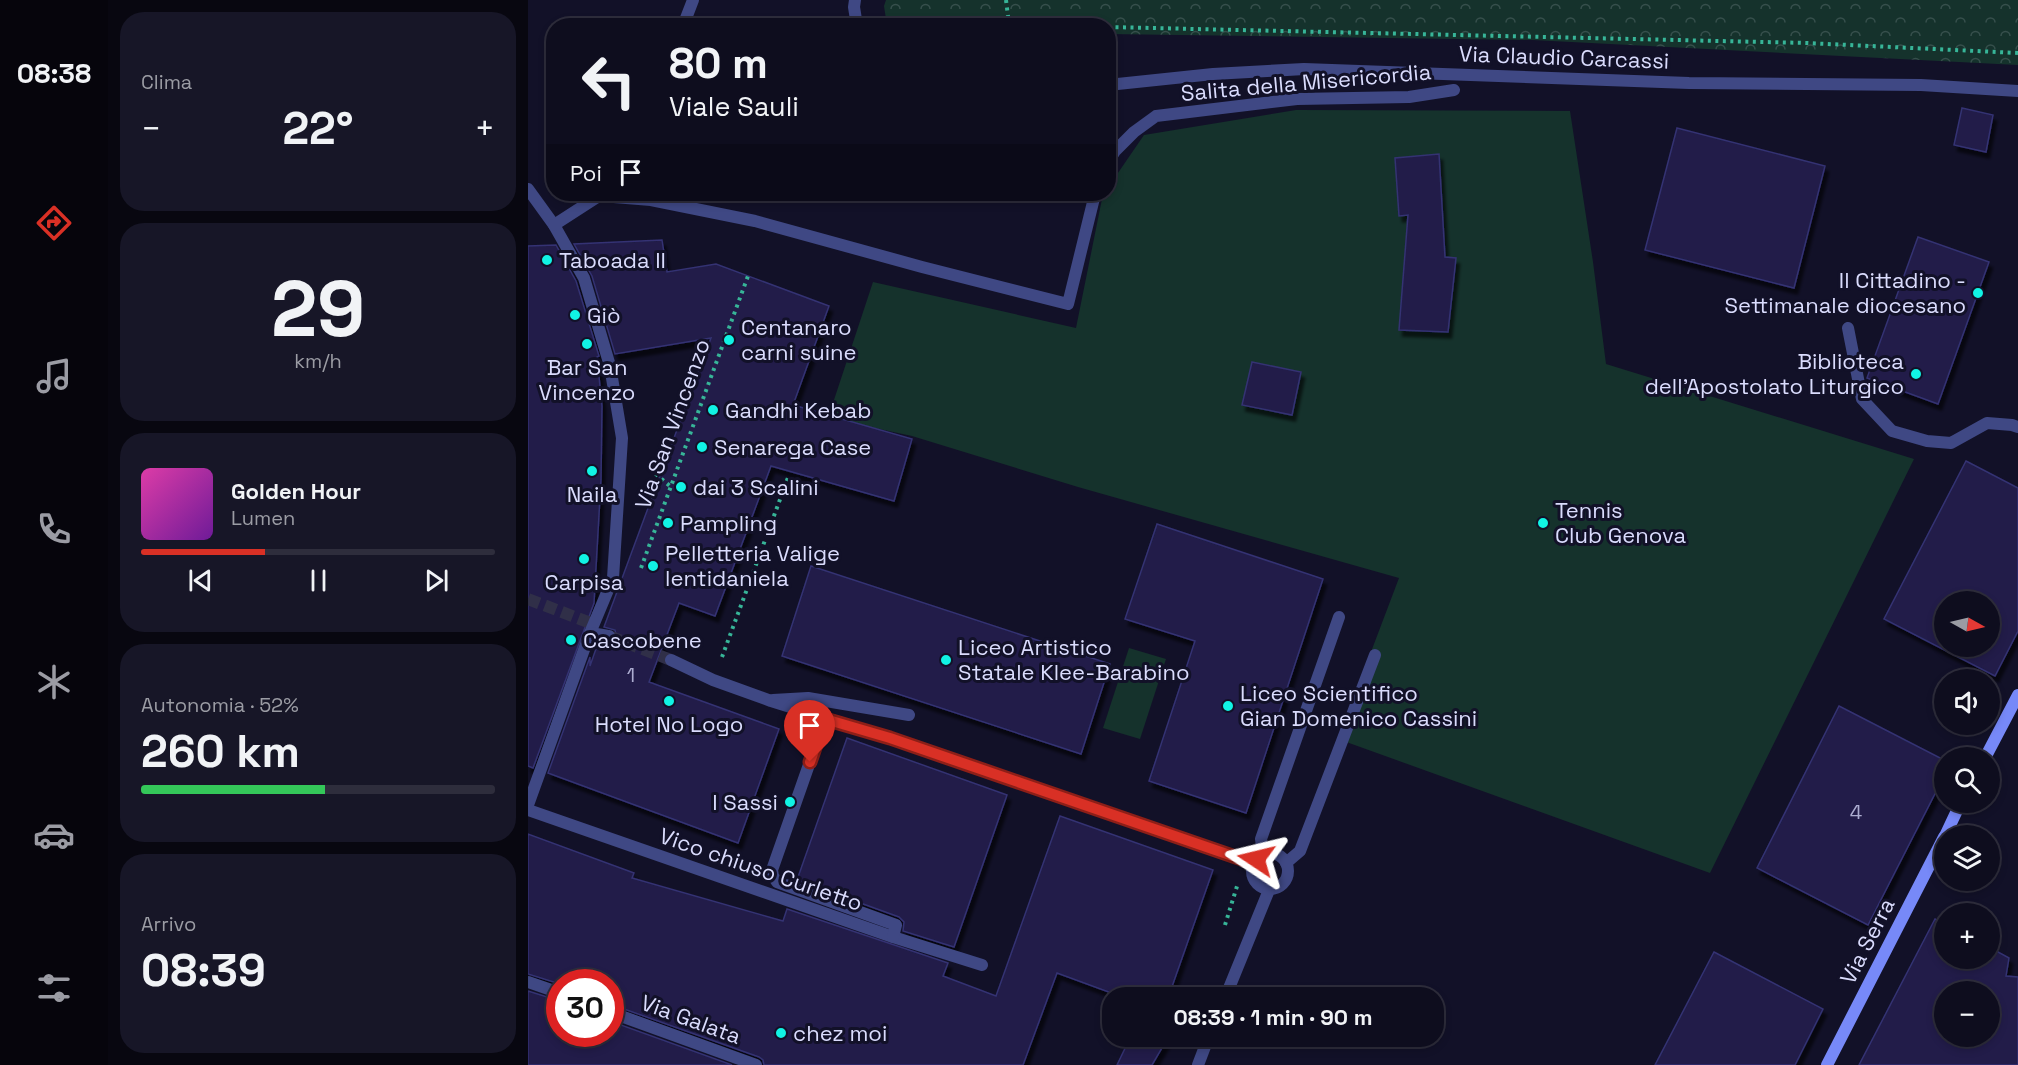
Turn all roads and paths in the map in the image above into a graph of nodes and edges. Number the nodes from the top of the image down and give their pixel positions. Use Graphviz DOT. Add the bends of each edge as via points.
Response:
graph roads {
  1 [pos="693,0"];
  2 [pos="855,0"];
  3 [pos="1006,0"];
  4 [pos="686,18"];
  5 [pos="856,18"];
  6 [pos="1008,18"];
  7 [pos="1116,27"];
  8 [pos="2018,53"];
  9 [pos="1116,84"];
  10 [pos="1454,90"];
  11 [pos="2018,91"];
  12 [pos="1116,150"];
  13 [pos="528,189"];
  14 [pos="592,201"];
  15 [pos="656,201"];
  16 [pos="1093,201"];
  17 [pos="554,225"];
  18 [pos="748,276"];
  19 [pos="1848,328"];
  20 [pos="2018,427"];
  21 [pos="650,470"];
  22 [pos="789,475"];
  23 [pos="671,487"];
  24 [pos="639,575"];
  25 [pos="1339,617"];
  26 [pos="590,633"];
  27 [pos="609,636"];
  28 [pos="1375,656"];
  29 [pos="671,660"];
  30 [pos="713,680"];
  31 [pos="2018,695"];
  32 [pos="771,700"];
  33 [pos="909,716"];
  34 [pos="825,719"];
  35 [pos="1991,747"];
  36 [pos="528,805"];
  37 [pos="528,810"];
  38 [pos="1263,854"];
  39 [pos="1934,856"];
  40 [pos="1249,861"];
  41 [pos="1286,863"];
  42 [pos="1269,890"];
  43 [pos="1221,936"];
  44 [pos="893,937"];
  45 [pos="982,965"];
  46 [pos="528,981"];
  47 [pos="1229,987"];
  48 [pos="546,988"];
  49 [pos="624,1017"];
  50 [pos="1205,1047"];
  51 [pos="756,1065"];
  52 [pos="1198,1065"];
  53 [pos="1827,1065"];
  1 -- 4 [label="street"];
  2 -- 5 [label="street"];
  3 -- 6 [label="path"];
  7 -- 8 [label="path" via="1807,42"];
  9 -- 11 [label="street, Via Claudio Carcassi" via="1304,69 1677,82 1921,85"];
  10 -- 12 [label="street, Salita della Misericordia" via="1408,97 1286,100 1156,116"];
  13 -- 17 [label="street, Via San Vincenzo"];
  14 -- 17 [label="street"];
  15 -- 16 [label="street" via="755,221 1068,304"];
  17 -- 26 [label="street, Via San Vincenzo" via="584,278 610,366 622,438 613,578"];
  18 -- 23 [label="path, Via San Vincenzo"];
  19 -- 20 [label="street" via="1862,399 1892,430 1928,441 1952,443 1987,423"];
  21 -- 23 [label="path"];
  22 -- 30 [label="path"];
  23 -- 24 [label="path, Via San Vincenzo"];
  25 -- 38 [label="street" via="1262,839"];
  26 -- 27 [label="street"];
  26 -- 36 [label="street, Via San Vincenzo"];
  28 -- 41 [label="street" via="1300,851"];
  29 -- 30 [label="street"];
  30 -- 32 [label="street"];
  31 -- 35 [label="main road"];
  32 -- 33 [label="street" via="808,698"];
  32 -- 34 [label="street"];
  34 -- 40 [label="street"];
  34 -- 44 [label="street" via="773,876 777,882 896,926"];
  37 -- 44 [label="street, Vico chiuso Curletto"];
  38 -- 40 [label="street"];
  38 -- 41 [label="street" via="1274,853"];
  39 -- 53 [label="main road, Via Serra"];
  40 -- 42 [label="street" via="1257,885"];
  40 -- 43 [label="path"];
  41 -- 42 [label="street" via="1286,879"];
  42 -- 47 [label="street"];
  44 -- 45 [label="street, Vico chiuso Curletto"];
  46 -- 48 [label="street"];
  49 -- 51 [label="street, Via Galata"];
  50 -- 52 [label="street"];
}
